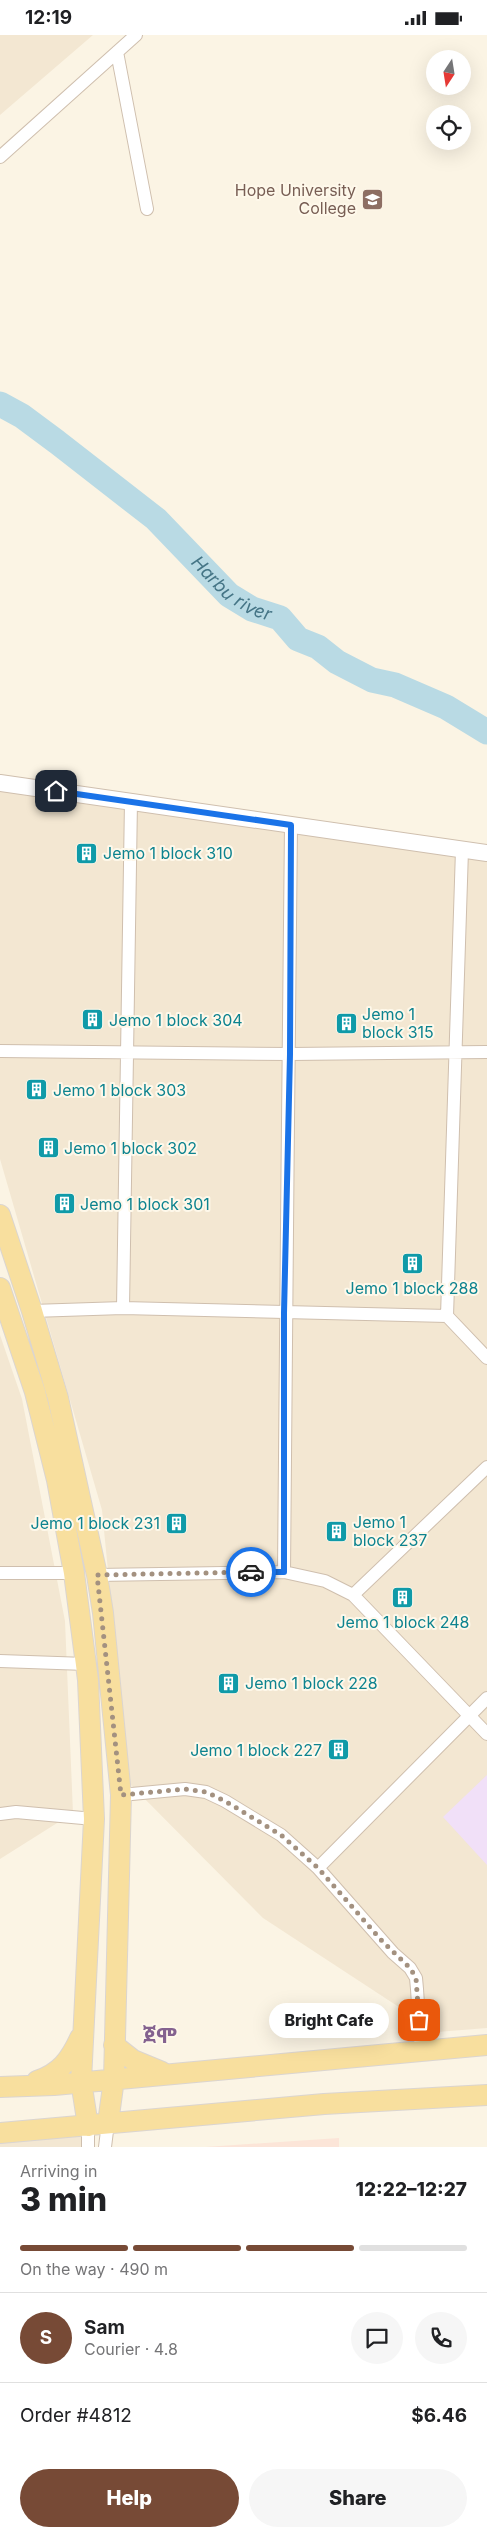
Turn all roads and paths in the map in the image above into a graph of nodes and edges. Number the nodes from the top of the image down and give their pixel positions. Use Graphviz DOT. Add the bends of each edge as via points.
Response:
graph roads {
  1 [pos="136,35"];
  2 [pos="117,52"];
  3 [pos="0,157"];
  4 [pos="148,209"];
  5 [pos="0,783"];
  6 [pos="131,801"];
  7 [pos="291,825"];
  8 [pos="462,850"];
  9 [pos="487,853"];
  10 [pos="0,1051"];
  11 [pos="126,1051"];
  12 [pos="487,1052"];
  13 [pos="456,1053"];
  14 [pos="290,1054"];
  15 [pos="0,1215"];
  16 [pos="3,1235"];
  17 [pos="2,1297"];
  18 [pos="123,1308"];
  19 [pos="32,1311"];
  20 [pos="284,1313"];
  21 [pos="447,1316"];
  22 [pos="487,1358"];
  23 [pos="487,1467"];
  24 [pos="284,1572"];
  25 [pos="0,1573"];
  26 [pos="74,1573"];
  27 [pos="97,1575"];
  28 [pos="353,1595"];
  29 [pos="0,1661"];
  30 [pos="86,1664"];
  31 [pos="487,1698"];
  32 [pos="470,1716"];
  33 [pos="487,1734"];
  34 [pos="121,1795"];
  35 [pos="0,1814"];
  36 [pos="94,1819"];
  37 [pos="318,1868"];
  38 [pos="83,2032"];
  39 [pos="114,2045"];
  40 [pos="487,2045"];
  41 [pos="421,2051"];
  42 [pos="164,2073"];
  43 [pos="114,2079"];
  44 [pos="81,2081"];
  45 [pos="25,2085"];
  46 [pos="0,2087"];
  47 [pos="487,2095"];
  48 [pos="108,2123"];
  49 [pos="88,2126"];
  50 [pos="0,2133"];
  51 [pos="88,2147"];
  52 [pos="105,2147"];
  1 -- 2 [label="street"];
  2 -- 3 [label="street"];
  2 -- 4 [label="street"];
  5 -- 6 [label="street"];
  6 -- 7 [label="street"];
  6 -- 11 [label="street"];
  7 -- 8 [label="street"];
  7 -- 14 [label="street"];
  8 -- 9 [label="street"];
  8 -- 13 [label="street"];
  10 -- 11 [label="street"];
  11 -- 14 [label="street"];
  11 -- 18 [label="street"];
  12 -- 13 [label="street"];
  13 -- 14 [label="street"];
  13 -- 21 [label="street"];
  14 -- 20 [label="street"];
  15 -- 16 [label="main road"];
  16 -- 19 [label="main road"];
  17 -- 26 [label="main road" via="35,1392 57,1480"];
  18 -- 19 [label="street"];
  18 -- 20 [label="street"];
  19 -- 27 [label="main road" via="58,1398"];
  20 -- 21 [label="street"];
  20 -- 24 [label="street"];
  21 -- 22 [label="street"];
  23 -- 28 [label="street"];
  24 -- 27 [label="street"];
  24 -- 28 [label="street" via="325,1581"];
  25 -- 26 [label="street"];
  26 -- 30 [label="main road"];
  27 -- 34 [label="main road"];
  28 -- 32 [label="street"];
  29 -- 30 [label="street"];
  30 -- 36 [label="main road"];
  31 -- 32 [label="street"];
  32 -- 33 [label="street"];
  32 -- 37 [label="street"];
  34 -- 37 [label="street" via="185,1789 206,1792 281,1835"];
  34 -- 39 [label="main road"];
  35 -- 36 [label="street" via="16,1812"];
  36 -- 38 [label="main road"];
  37 -- 41 [label="street" via="416,1978"];
  38 -- 44 [label="main road"];
  38 -- 45 [label="main road" via="71,2059 59,2071"];
  39 -- 42 [label="main road" via="133,2060"];
  39 -- 43 [label="main road"];
  40 -- 41 [label="main road"];
  41 -- 42 [label="main road"];
  42 -- 43 [label="main road"];
  43 -- 44 [label="main road"];
  43 -- 48 [label="main road"];
  44 -- 45 [label="main road"];
  44 -- 49 [label="main road"];
  45 -- 46 [label="main road"];
  47 -- 48 [label="main road"];
  48 -- 49 [label="main road"];
  48 -- 52 [label="street"];
  49 -- 50 [label="main road"];
  49 -- 51 [label="street"];
}
